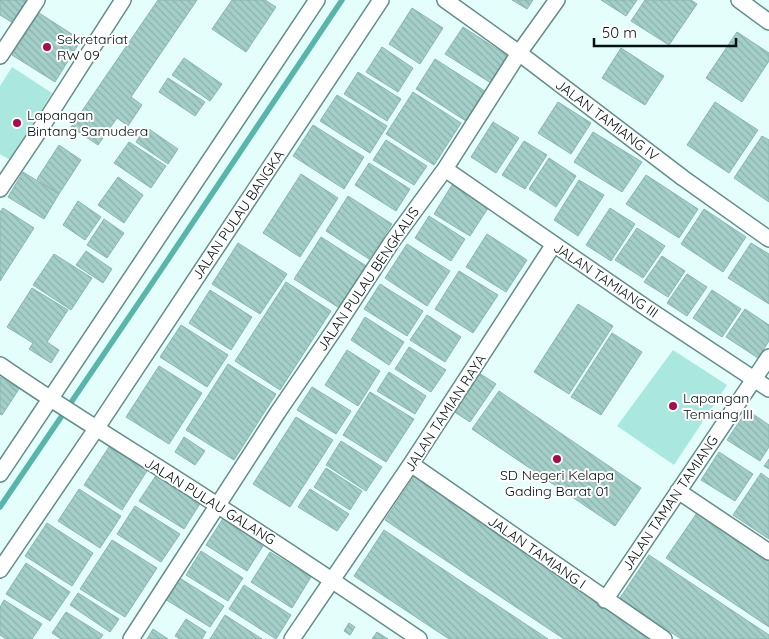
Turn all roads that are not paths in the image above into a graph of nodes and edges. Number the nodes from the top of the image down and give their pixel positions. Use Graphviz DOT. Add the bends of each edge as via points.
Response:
graph roads {
  1 [pos="37,0"];
  2 [pos="123,0"];
  3 [pos="317,0"];
  4 [pos="381,0"];
  5 [pos="445,0"];
  6 [pos="557,0"];
  7 [pos="739,0"];
  8 [pos="769,22"];
  9 [pos="2,48"];
  10 [pos="519,53"];
  11 [pos="445,169"];
  12 [pos="0,189"];
  13 [pos="769,238"];
  14 [pos="554,244"];
  15 [pos="769,357"];
  16 [pos="0,365"];
  17 [pos="754,379"];
  18 [pos="769,389"];
  19 [pos="55,402"];
  20 [pos="89,425"];
  21 [pos="412,464"];
  22 [pos="0,474"];
  23 [pos="678,491"];
  24 [pos="218,506"];
  25 [pos="769,552"];
  26 [pos="0,570"];
  27 [pos="333,580"];
  28 [pos="605,600"];
  29 [pos="131,639"];
  30 [pos="292,639"];
  31 [pos="419,639"];
  32 [pos="664,639"];
  1 -- 9 [label="street"];
  2 -- 12 [label="street"];
  3 -- 19 [label="street"];
  4 -- 20 [label="street, JALAN PULAU BANGKA"];
  5 -- 10 [label="street, JALAN TAMIANG IV"];
  6 -- 10 [label="street, JALAN PULAU BENGKALIS"];
  7 -- 8 [label="street"];
  10 -- 11 [label="street, JALAN PULAU BENGKALIS"];
  10 -- 13 [label="street, JALAN TAMIANG IV" via="683,178"];
  11 -- 14 [label="street, JALAN TAMIANG III"];
  11 -- 24 [label="street, JALAN PULAU BENGKALIS" via="391,244"];
  14 -- 17 [label="street, JALAN TAMIANG III"];
  14 -- 21 [label="street, JALAN TAMIAN RAYA"];
  15 -- 17 [label="street, JALAN TAMAN TAMIANG"];
  16 -- 19 [label="street, JALAN PULAU GALANG"];
  17 -- 18 [label="street, JALAN TAMIANG III"];
  17 -- 23 [label="street, JALAN TAMAN TAMIANG"];
  19 -- 20 [label="street, JALAN PULAU GALANG"];
  19 -- 22 [label="street"];
  20 -- 24 [label="street, JALAN PULAU GALANG"];
  20 -- 26 [label="street, JALAN PULAU BANGKA"];
  21 -- 27 [label="street, JALAN TAMIAN RAYA"];
  21 -- 28 [label="street, JALAN TAMIANG I"];
  23 -- 25 [label="street"];
  23 -- 28 [label="street, JALAN TAMAN TAMIANG"];
  24 -- 27 [label="street, JALAN PULAU GALANG"];
  24 -- 29 [label="street, JALAN PULAU BENGKALIS"];
  27 -- 30 [label="street, JALAN TAMIAN RAYA"];
  27 -- 31 [label="street, JALAN PULAU GALANG"];
  28 -- 32 [label="street, JALAN TAMIANG I"];
}
